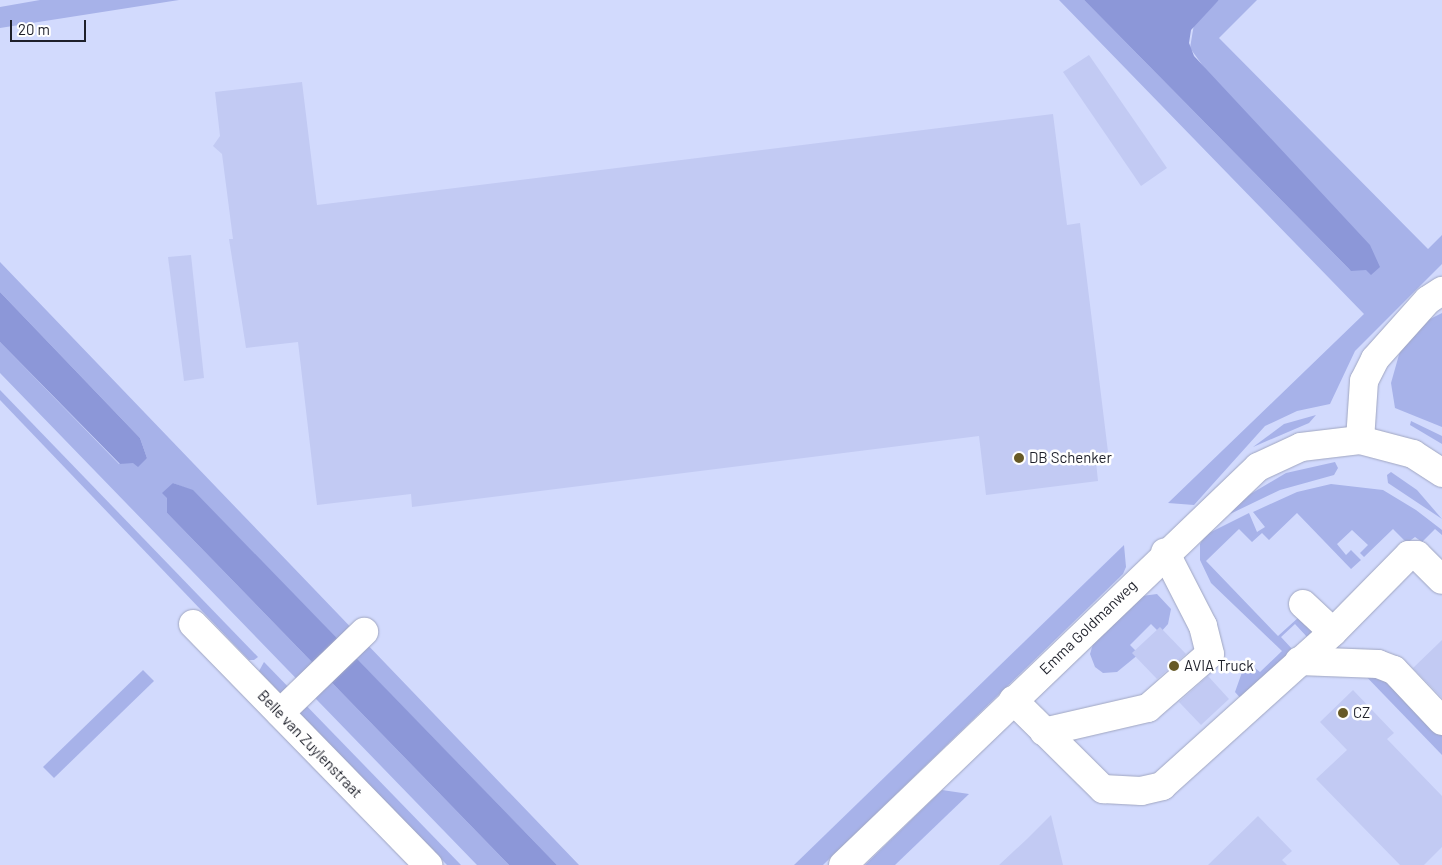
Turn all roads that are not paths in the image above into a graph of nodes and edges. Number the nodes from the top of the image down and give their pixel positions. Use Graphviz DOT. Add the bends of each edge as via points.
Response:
graph roads {
  1 [pos="1442,291"];
  2 [pos="1360,440"];
  3 [pos="1442,473"];
  4 [pos="1165,552"];
  5 [pos="1442,580"];
  6 [pos="1303,604"];
  7 [pos="193,624"];
  8 [pos="364,632"];
  9 [pos="1333,632"];
  10 [pos="1299,661"];
  11 [pos="1013,700"];
  12 [pos="280,713"];
  13 [pos="1442,721"];
  14 [pos="1044,732"];
  15 [pos="428,865"];
  16 [pos="843,865"];
  1 -- 2 [label="street" via="1394,334 1375,359 1364,382"];
  2 -- 3 [label="street" via="1413,454"];
  2 -- 4 [label="street, Emma Goldmanweg" via="1301,447 1258,467"];
  4 -- 11 [label="street, Emma Goldmanweg"];
  4 -- 14 [label="street" via="1203,626 1210,654 1148,708"];
  5 -- 9 [label="street" via="1418,555 1410,555"];
  6 -- 9 [label="street"];
  7 -- 12 [label="street, Belle van Zuylenstraat"];
  8 -- 12 [label="street"];
  9 -- 10 [label="street"];
  10 -- 13 [label="street" via="1378,664 1394,670"];
  10 -- 14 [label="street" via="1162,786 1141,791 1103,789"];
  11 -- 14 [label="street"];
  11 -- 16 [label="street, Emma Goldmanweg"];
  12 -- 15 [label="street, Belle van Zuylenstraat"];
}
